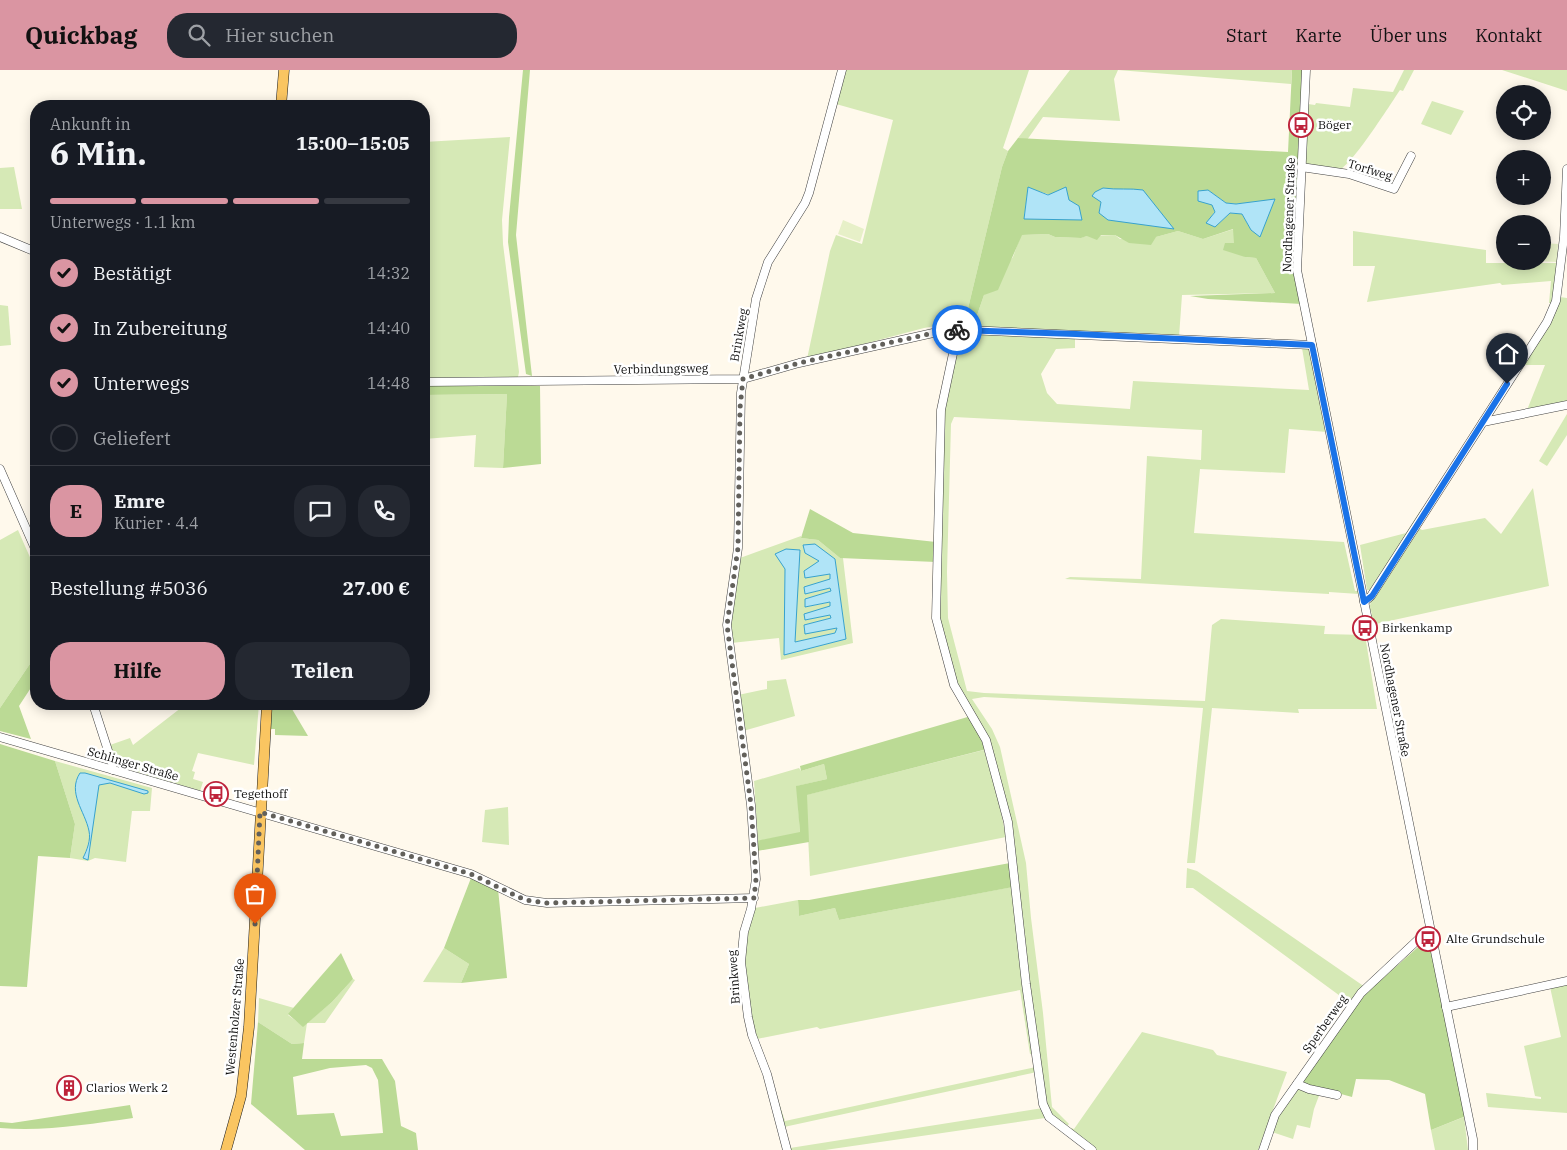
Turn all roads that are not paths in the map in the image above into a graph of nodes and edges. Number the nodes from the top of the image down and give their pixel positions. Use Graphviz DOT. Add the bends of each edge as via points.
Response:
graph roads {
  1 [pos="284,70"];
  2 [pos="842,70"];
  3 [pos="1306,70"];
  4 [pos="282,100"];
  5 [pos="1411,156"];
  6 [pos="1301,168"];
  7 [pos="1567,169"];
  8 [pos="0,237"];
  9 [pos="30,250"];
  10 [pos="958,330"];
  11 [pos="1312,345"];
  12 [pos="743,379"];
  13 [pos="430,382"];
  14 [pos="1567,405"];
  15 [pos="1483,422"];
  16 [pos="0,469"];
  17 [pos="30,537"];
  18 [pos="1364,602"];
  19 [pos="95,710"];
  20 [pos="267,710"];
  21 [pos="0,737"];
  22 [pos="113,770"];
  23 [pos="260,812"];
  24 [pos="754,898"];
  25 [pos="1431,933"];
  26 [pos="1567,981"];
  27 [pos="1446,1007"];
  28 [pos="1296,1084"];
  29 [pos="1337,1095"];
  30 [pos="226,1150"];
  31 [pos="787,1150"];
  32 [pos="1092,1150"];
  33 [pos="1263,1150"];
  34 [pos="1473,1150"];
  1 -- 4 [label="main road"];
  2 -- 12 [label="street, Brinkweg" via="809,193 763,276"];
  3 -- 6 [label="street, Nordhagener Straße"];
  5 -- 6 [label="street, Torfweg" via="1394,189 1349,174"];
  6 -- 11 [label="street, Nordhagener Straße" via="1297,270"];
  7 -- 15 [label="street" via="1564,237 1556,300 1547,322"];
  8 -- 9 [label="street"];
  10 -- 11 [label="street, Verbindungsweg"];
  10 -- 12 [label="street, Verbindungsweg" via="799,363"];
  10 -- 32 [label="street" via="941,410 936,618 954,685 986,740 1008,822 1026,984 1044,1104 1049,1118"];
  11 -- 18 [label="street, Nordhagener Straße"];
  12 -- 13 [label="street, Verbindungsweg"];
  12 -- 24 [label="street, Brinkweg" via="738,548 727,625 751,805 756,879"];
  14 -- 15 [label="street"];
  15 -- 18 [label="street" via="1372,596"];
  16 -- 17 [label="street"];
  18 -- 25 [label="street, Nordhagener Straße"];
  19 -- 22 [label="street"];
  20 -- 23 [label="main road, Westenholzer Straße"];
  21 -- 22 [label="street, Schlinger Straße"];
  22 -- 23 [label="street, Schlinger Straße"];
  23 -- 24 [label="street, Schlinger Straße" via="471,874 529,902"];
  23 -- 30 [label="main road, Westenholzer Straße" via="249,1027 241,1096"];
  24 -- 31 [label="street, Brinkweg" via="744,932 741,962 748,1017"];
  25 -- 27 [label="street, Nordhagener Straße"];
  25 -- 28 [label="street, Sperberweg" via="1423,935 1361,993"];
  26 -- 27 [label="street"];
  27 -- 34 [label="street, Nordhagener Straße"];
  28 -- 29 [label="street"];
  28 -- 33 [label="street, Sperberweg" via="1275,1115"];
}
